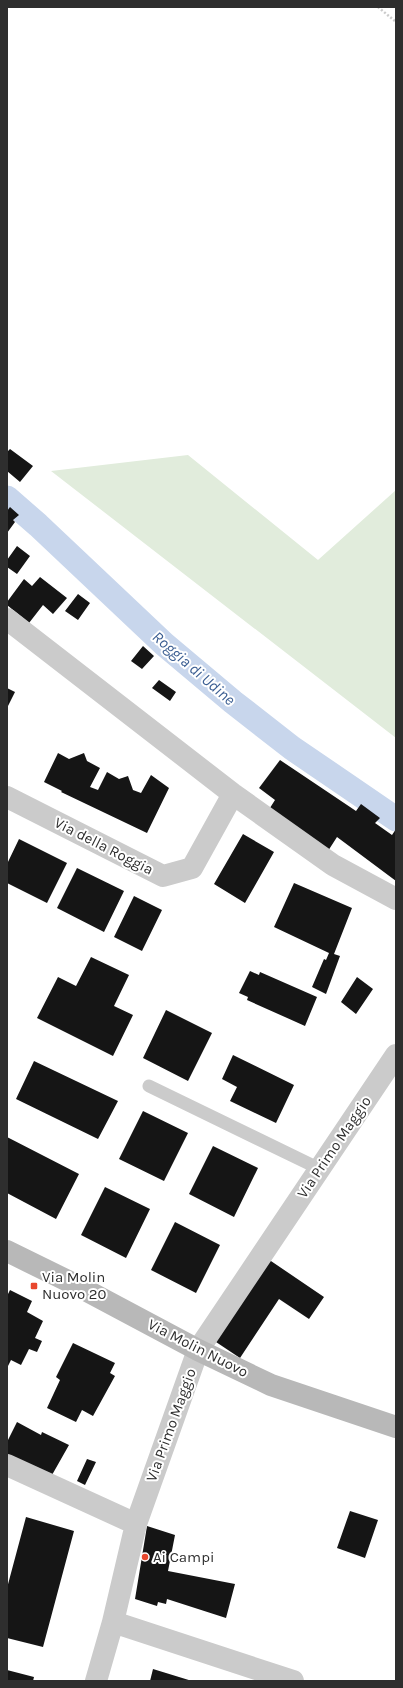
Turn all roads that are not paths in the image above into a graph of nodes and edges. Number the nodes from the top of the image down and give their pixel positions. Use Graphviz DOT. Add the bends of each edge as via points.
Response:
graph roads {
  1 [pos="7,619"];
  2 [pos="233,794"];
  3 [pos="7,797"];
  4 [pos="396,899"];
  5 [pos="396,1055"];
  6 [pos="149,1086"];
  7 [pos="320,1169"];
  8 [pos="7,1251"];
  9 [pos="198,1350"];
  10 [pos="396,1428"];
  11 [pos="7,1465"];
  12 [pos="136,1524"];
  13 [pos="113,1622"];
  14 [pos="96,1681"];
  15 [pos="293,1681"];
  1 -- 2 [label="street"];
  2 -- 3 [label="street, Via della Roggia" via="192,868 163,876"];
  2 -- 4 [label="street" via="333,865"];
  5 -- 7 [label="street, Via Primo Maggio"];
  6 -- 7 [label="lane"];
  7 -- 9 [label="street, Via Primo Maggio"];
  8 -- 9 [label="main road, Via Molin Nuovo"];
  9 -- 10 [label="main road, Via Molin Nuovo" via="271,1385"];
  9 -- 12 [label="street, Via Primo Maggio"];
  11 -- 12 [label="street"];
  12 -- 13 [label="street, Via Primo Maggio"];
  13 -- 14 [label="street, Via Primo Maggio"];
  13 -- 15 [label="street"];
}
